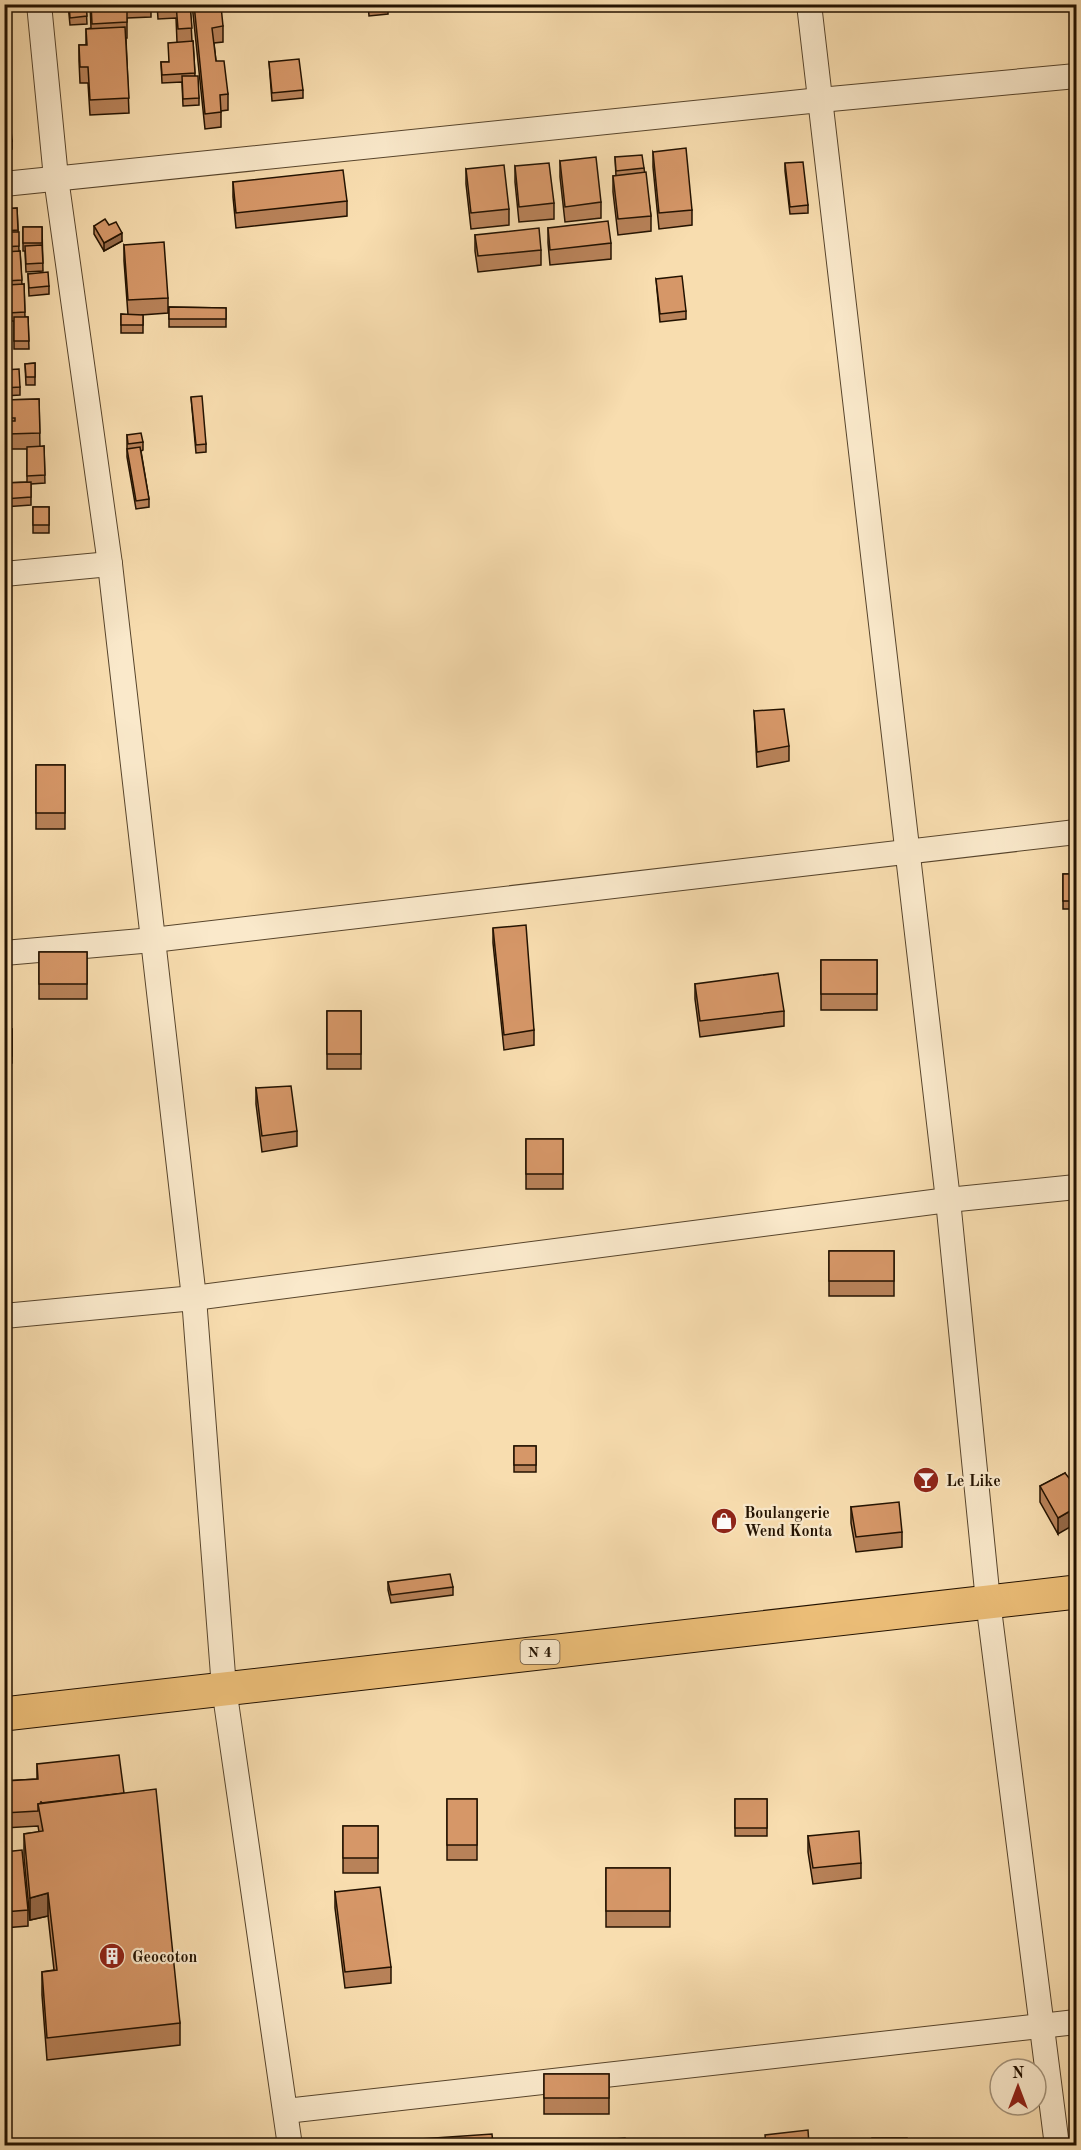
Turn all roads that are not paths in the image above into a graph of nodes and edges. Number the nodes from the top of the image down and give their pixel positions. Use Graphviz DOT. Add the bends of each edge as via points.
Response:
graph roads {
  1 [pos="39,4"];
  2 [pos="809,4"];
  3 [pos="1077,76"];
  4 [pos="820,100"];
  5 [pos="56,178"];
  6 [pos="4,184"];
  7 [pos="110,564"];
  8 [pos="4,574"];
  9 [pos="1077,832"];
  10 [pos="907,852"];
  11 [pos="153,940"];
  12 [pos="4,953"];
  13 [pos="1077,1187"];
  14 [pos="948,1200"];
  15 [pos="194,1298"];
  16 [pos="4,1316"];
  17 [pos="1077,1592"];
  18 [pos="988,1601"];
  19 [pos="224,1688"];
  20 [pos="4,1714"];
  21 [pos="1077,2022"];
  22 [pos="1043,2026"];
  23 [pos="286,2111"];
  24 [pos="290,2145"];
  25 [pos="1057,2145"];
  1 -- 5 [label="street"];
  2 -- 4 [label="street"];
  3 -- 4 [label="street"];
  4 -- 5 [label="street"];
  4 -- 10 [label="street"];
  5 -- 6 [label="street"];
  5 -- 7 [label="street"];
  7 -- 8 [label="street"];
  7 -- 11 [label="street"];
  9 -- 10 [label="street"];
  10 -- 11 [label="street"];
  10 -- 14 [label="street"];
  11 -- 12 [label="street"];
  11 -- 15 [label="street"];
  13 -- 14 [label="street"];
  14 -- 15 [label="street"];
  14 -- 18 [label="street"];
  15 -- 16 [label="street"];
  15 -- 19 [label="street"];
  17 -- 18 [label="highway, N 4"];
  18 -- 19 [label="highway, N 4"];
  18 -- 22 [label="street"];
  19 -- 20 [label="highway, N 4"];
  19 -- 23 [label="street"];
  21 -- 22 [label="street"];
  22 -- 23 [label="street"];
  22 -- 25 [label="street"];
  23 -- 24 [label="street"];
}
